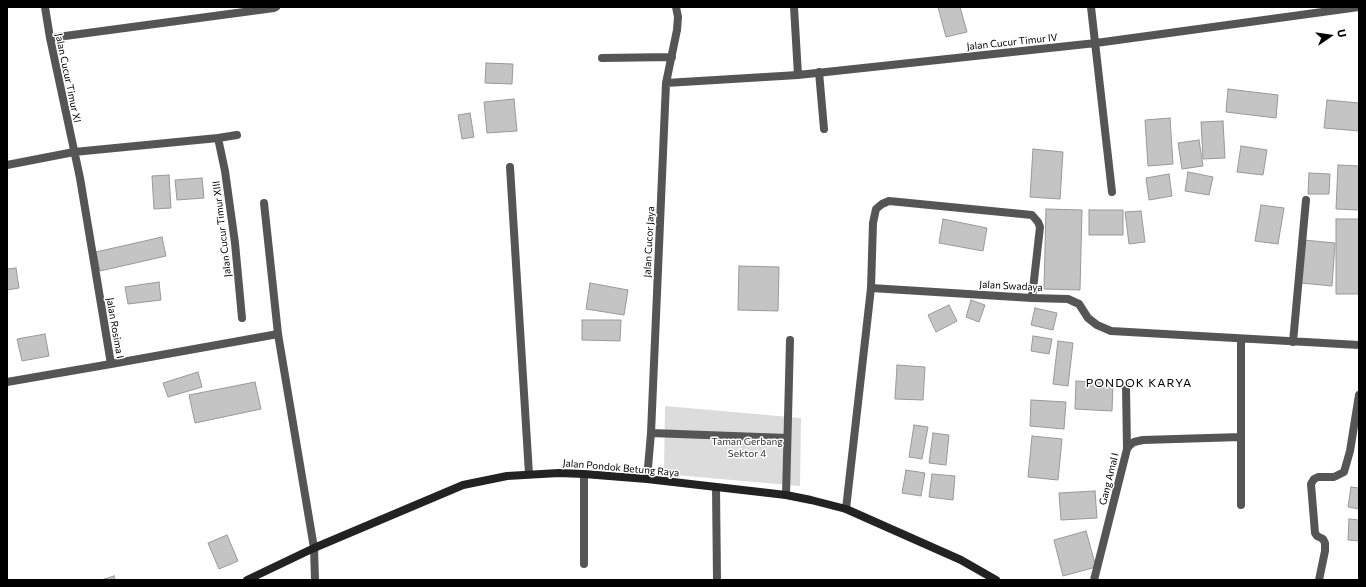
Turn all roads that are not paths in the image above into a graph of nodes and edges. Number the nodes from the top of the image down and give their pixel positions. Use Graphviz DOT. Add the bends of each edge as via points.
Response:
graph roads {
  1 [pos="45,7"];
  2 [pos="276,7"];
  3 [pos="676,7"];
  4 [pos="794,7"];
  5 [pos="1091,7"];
  6 [pos="1359,7"];
  7 [pos="50,38"];
  8 [pos="1096,43"];
  9 [pos="672,57"];
  10 [pos="602,58"];
  11 [pos="819,72"];
  12 [pos="798,75"];
  13 [pos="666,84"];
  14 [pos="824,129"];
  15 [pos="237,135"];
  16 [pos="218,138"];
  17 [pos="74,152"];
  18 [pos="7,165"];
  19 [pos="510,167"];
  20 [pos="1112,192"];
  21 [pos="1306,200"];
  22 [pos="264,203"];
  23 [pos="871,288"];
  24 [pos="1032,298"];
  25 [pos="242,318"];
  26 [pos="278,334"];
  27 [pos="1241,339"];
  28 [pos="790,340"];
  29 [pos="1293,342"];
  30 [pos="1359,345"];
  31 [pos="111,364"];
  32 [pos="7,382"];
  33 [pos="1126,386"];
  34 [pos="1359,395"];
  35 [pos="651,433"];
  36 [pos="1241,437"];
  37 [pos="787,438"];
  38 [pos="1127,449"];
  39 [pos="529,474"];
  40 [pos="584,474"];
  41 [pos="647,479"];
  42 [pos="716,487"];
  43 [pos="786,495"];
  44 [pos="1241,505"];
  45 [pos="846,509"];
  46 [pos="314,548"];
  47 [pos="584,564"];
  48 [pos="247,580"];
  49 [pos="315,580"];
  50 [pos="717,580"];
  51 [pos="996,580"];
  52 [pos="1094,580"];
  53 [pos="1319,580"];
  1 -- 7 [label="street, Jalan Cucur Timur XI"];
  2 -- 7 [label="street"];
  3 -- 9 [label="street, Jalan Cucor Jaya" via="677,30"];
  4 -- 12 [label="street"];
  5 -- 8 [label="street"];
  6 -- 8 [label="street, Jalan Cucur Timur IV"];
  7 -- 17 [label="street, Jalan Cucur Timur XI"];
  8 -- 11 [label="street, Jalan Cucur Timur IV"];
  8 -- 20 [label="street"];
  9 -- 10 [label="street"];
  9 -- 13 [label="street, Jalan Cucor Jaya"];
  11 -- 12 [label="street, Jalan Cucur Timur IV"];
  11 -- 14 [label="street"];
  12 -- 13 [label="street, Jalan Cucur Timur IV"];
  13 -- 35 [label="street, Jalan Cucor Jaya"];
  15 -- 16 [label="street"];
  16 -- 17 [label="street"];
  16 -- 25 [label="street, Jalan Cucur Timur XIII" via="226,171"];
  17 -- 18 [label="street"];
  17 -- 31 [label="street, Jalan Rosima I"];
  19 -- 39 [label="street"];
  21 -- 29 [label="street"];
  22 -- 26 [label="street"];
  23 -- 24 [label="street, Jalan Swadaya"];
  23 -- 24 [label="street" via="873,223 876,209 889,201 1032,215 1040,227"];
  23 -- 45 [label="street"];
  24 -- 27 [label="street, Jalan Swadaya" via="1072,300 1079,304 1088,318 1111,331"];
  26 -- 31 [label="street, Jalan Rosima I"];
  26 -- 46 [label="street"];
  27 -- 29 [label="street, Jalan Swadaya"];
  27 -- 36 [label="street"];
  28 -- 37 [label="street"];
  29 -- 30 [label="street, Jalan Swadaya"];
  31 -- 32 [label="street"];
  33 -- 38 [label="street"];
  34 -- 53 [label="street" via="1344,472 1334,477 1318,477 1311,484 1315,533 1323,539 1326,552"];
  35 -- 37 [label="street"];
  35 -- 41 [label="street, Jalan Cucor Jaya"];
  36 -- 38 [label="street, Gang Amal I" via="1143,440 1134,442"];
  36 -- 44 [label="street"];
  37 -- 43 [label="street"];
  38 -- 52 [label="street, Gang Amal I"];
  39 -- 40 [label="main road, Jalan Pondok Betung Raya"];
  39 -- 46 [label="main road, Jalan Pondok Betung Raya" via="490,478 463,485"];
  40 -- 41 [label="main road, Jalan Pondok Betung Raya"];
  40 -- 47 [label="street"];
  41 -- 42 [label="main road, Jalan Pondok Betung Raya"];
  42 -- 43 [label="main road, Jalan Pondok Betung Raya"];
  42 -- 50 [label="street"];
  43 -- 45 [label="main road, Jalan Pondok Betung Raya"];
  45 -- 51 [label="main road, Jalan Pondok Betung Raya" via="962,560"];
  46 -- 48 [label="main road, Jalan Pondok Betung Raya"];
  46 -- 49 [label="street"];
}
